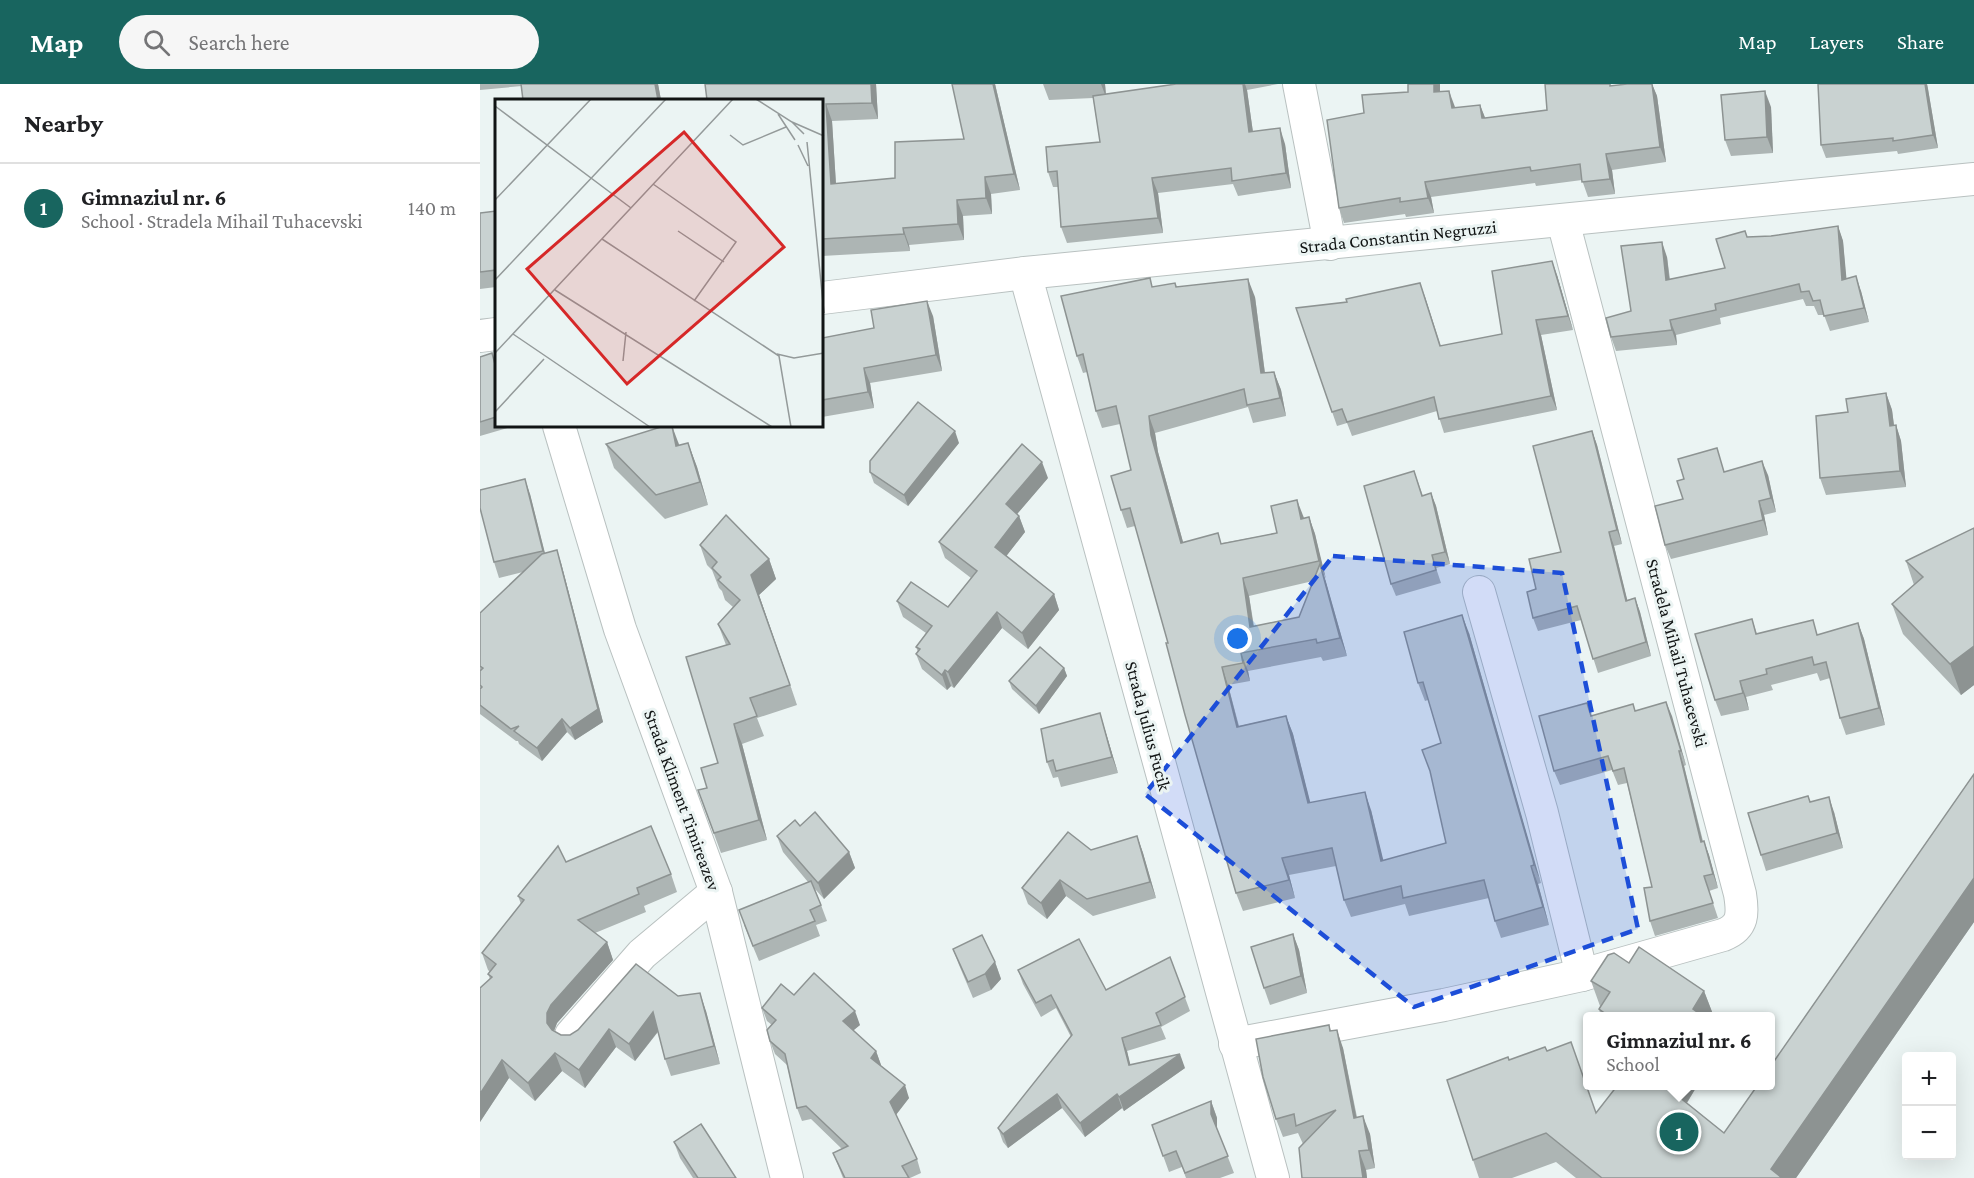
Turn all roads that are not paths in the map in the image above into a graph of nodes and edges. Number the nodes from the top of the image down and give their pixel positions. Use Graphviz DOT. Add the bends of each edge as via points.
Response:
graph roads {
  1 [pos="1299,84"];
  2 [pos="1974,179"];
  3 [pos="1563,221"];
  4 [pos="1330,244"];
  5 [pos="1025,273"];
  6 [pos="824,298"];
  7 [pos="495,334"];
  8 [pos="480,336"];
  9 [pos="560,428"];
  10 [pos="1479,592"];
  11 [pos="716,892"];
  12 [pos="1582,975"];
  13 [pos="571,1035"];
  14 [pos="1235,1044"];
  15 [pos="787,1178"];
  16 [pos="1273,1178"];
  1 -- 4 [label="street"];
  2 -- 3 [label="street, Strada Constantin Negruzzi"];
  3 -- 4 [label="street, Strada Constantin Negruzzi"];
  3 -- 12 [label="street, Stradela Mihail Tuhacevski" via="1743,913 1730,932"];
  4 -- 5 [label="street, Strada Constantin Negruzzi"];
  5 -- 6 [label="street, Strada Constantin Negruzzi"];
  5 -- 14 [label="street, Strada Julius Fucik"];
  7 -- 8 [label="street"];
  9 -- 11 [label="street, Strada Kliment Timireazev" via="620,629"];
  10 -- 12 [label="street" via="1542,813"];
  11 -- 13 [label="street" via="642,954"];
  11 -- 15 [label="street, Strada Kliment Timireazev"];
  12 -- 14 [label="street, Stradela Mihail Tuhacevski"];
  14 -- 16 [label="street, Strada Julius Fucik"];
}
